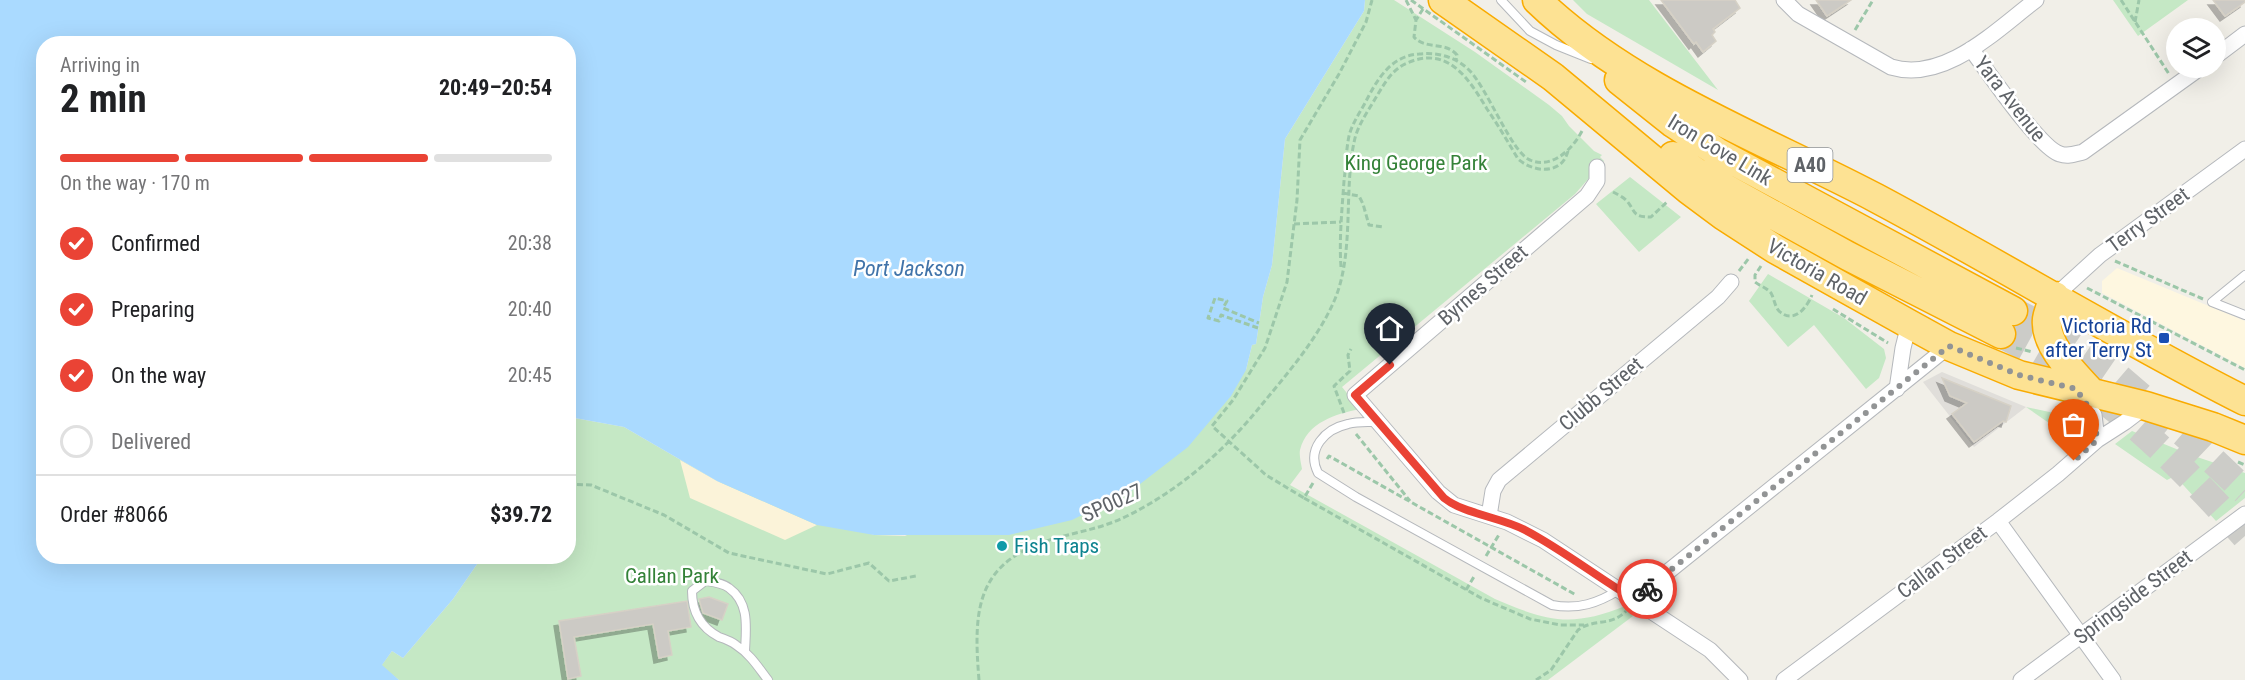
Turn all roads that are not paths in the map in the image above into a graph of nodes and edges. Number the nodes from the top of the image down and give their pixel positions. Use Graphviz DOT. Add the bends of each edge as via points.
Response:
graph roads {
  1 [pos="1501,0"];
  2 [pos="1537,0"];
  3 [pos="1784,0"];
  4 [pos="2036,0"];
  5 [pos="1435,1"];
  6 [pos="2245,34"];
  7 [pos="2226,48"];
  8 [pos="1971,49"];
  9 [pos="1553,55"];
  10 [pos="2186,78"];
  11 [pos="2245,149"];
  12 [pos="1597,167"];
  13 [pos="2245,275"];
  14 [pos="1731,282"];
  15 [pos="2055,296"];
  16 [pos="2245,315"];
  17 [pos="1909,324"];
  18 [pos="1949,346"];
  19 [pos="1897,389"];
  20 [pos="2084,391"];
  21 [pos="2245,401"];
  22 [pos="2146,406"];
  23 [pos="1378,422"];
  24 [pos="2097,440"];
  25 [pos="2245,440"];
  26 [pos="2245,514"];
  27 [pos="1489,516"];
  28 [pos="1998,521"];
  29 [pos="1619,590"];
  30 [pos="1634,599"];
  31 [pos="2081,636"];
  32 [pos="745,651"];
  33 [pos="768,680"];
  34 [pos="1740,680"];
  35 [pos="1784,680"];
  36 [pos="2021,680"];
  37 [pos="2113,680"];
  1 -- 9 [label="lane"];
  2 -- 9 [label="highway, Victoria Road / A40"];
  3 -- 8 [label="street" via="1798,14 1892,67 1921,71"];
  4 -- 8 [label="street"];
  5 -- 9 [label="highway, Victoria Road / A40"];
  6 -- 7 [label="street"];
  8 -- 10 [label="street, Yara Avenue" via="2043,144 2070,156 2083,152"];
  9 -- 9 [label="highway, Iron Cove Link" via="1571,79 1696,172 1848,256 2007,323 1717,152 1673,123 1579,48"];
  9 -- 15 [label="highway, Victoria Road / A40" via="1606,54 1675,96 1876,198"];
  9 -- 17 [label="highway, Victoria Road / A40" via="1658,165 1724,216"];
  11 -- 15 [label="street, Terry Street" via="2100,255"];
  12 -- 23 [label="street, Byrnes Street" via="1597,180 1587,196 1355,395"];
  13 -- 16 [label="lane" via="2212,302"];
  14 -- 27 [label="street, Clubb Street" via="1499,480"];
  15 -- 20 [label="highway" via="2047,319 2048,336"];
  15 -- 21 [label="highway, Victoria Road / A40" via="2162,359"];
  17 -- 18 [label="highway, Victoria Road / A40"];
  17 -- 19 [label="street"];
  18 -- 19 [label="street"];
  18 -- 20 [label="highway, Victoria Road / A40" via="2019,375"];
  19 -- 30 [label="street"];
  20 -- 22 [label="highway, Victoria Road / A40"];
  20 -- 24 [label="street" via="2094,415"];
  22 -- 24 [label="street, Callan Street"];
  22 -- 25 [label="highway, Victoria Road / A40"];
  23 -- 27 [label="street" via="1444,498"];
  23 -- 29 [label="lane" via="1347,424 1322,437 1314,451 1318,473 1546,603 1580,606 1596,603"];
  24 -- 28 [label="street, Callan Street"];
  26 -- 31 [label="street, Springside Street"];
  27 -- 29 [label="street" via="1543,540"];
  28 -- 31 [label="street"];
  28 -- 35 [label="street, Callan Street"];
  29 -- 30 [label="street"];
  30 -- 34 [label="street" via="1710,650"];
  31 -- 36 [label="street, Springside Street"];
  31 -- 37 [label="street"];
  32 -- 32 [label="lane" via="701,624 692,605 692,591 705,581 728,586 741,600 747,619"];
  32 -- 33 [label="lane"];
}
